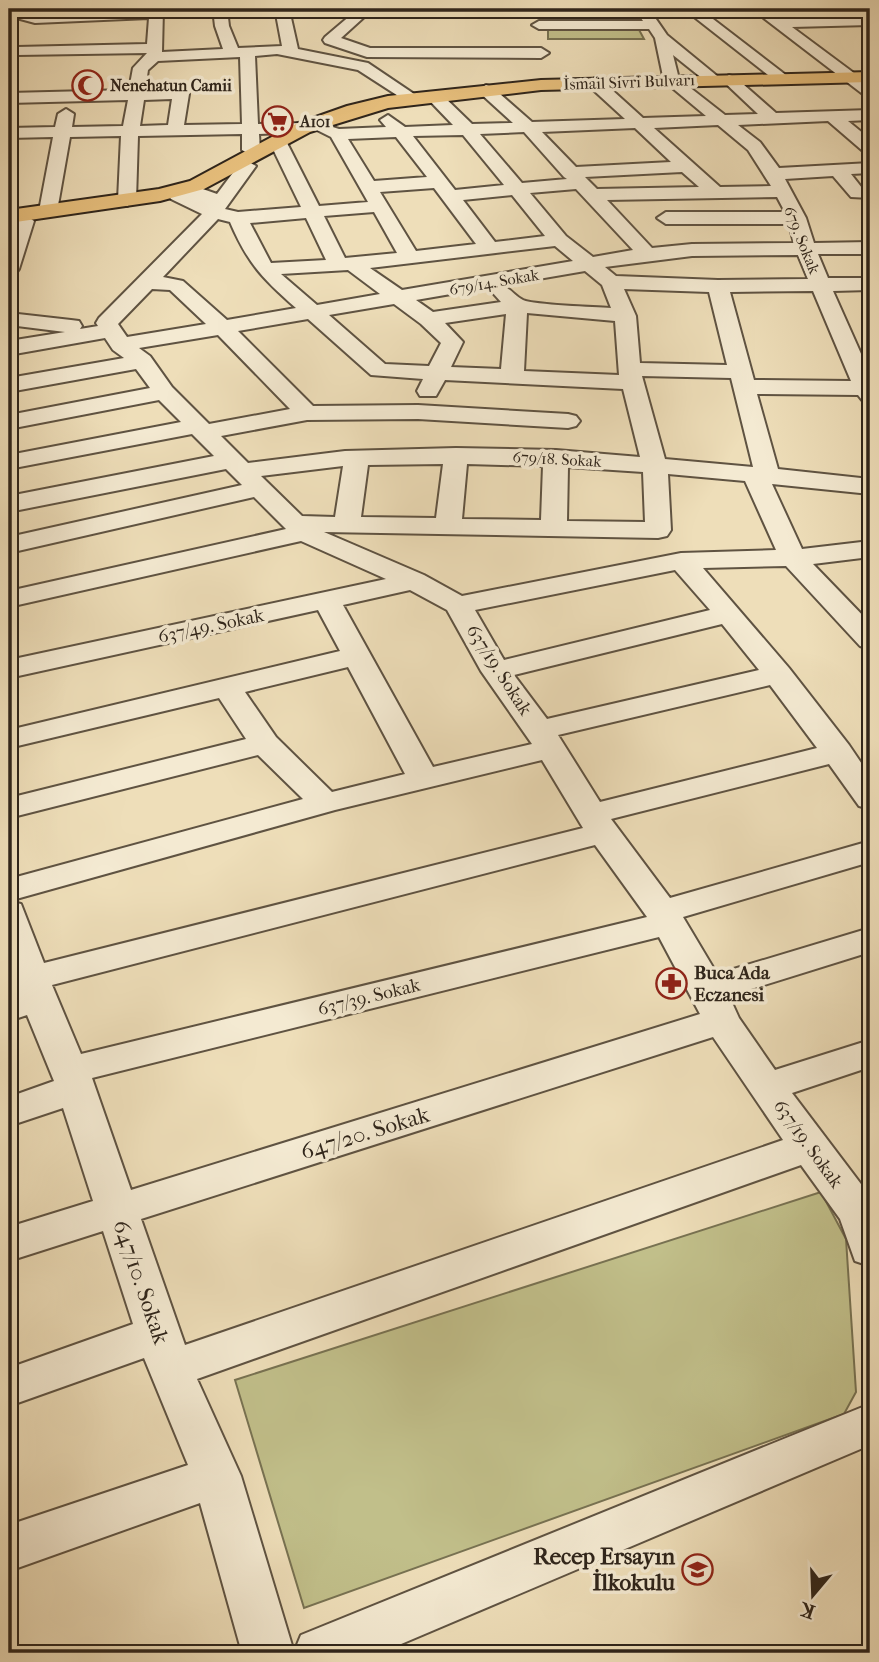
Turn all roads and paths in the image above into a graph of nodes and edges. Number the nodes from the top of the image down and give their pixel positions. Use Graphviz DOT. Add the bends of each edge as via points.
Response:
graph roads {
  1 [pos="220,9"];
  2 [pos="282,9"];
  3 [pos="366,9"];
  4 [pos="538,9"];
  5 [pos="642,9"];
  6 [pos="692,9"];
  7 [pos="758,9"];
  8 [pos="9,12"];
  9 [pos="156,17"];
  10 [pos="35,19"];
  11 [pos="870,21"];
  12 [pos="778,23"];
  13 [pos="540,25"];
  14 [pos="658,31"];
  15 [pos="852,33"];
  16 [pos="870,33"];
  17 [pos="16,44"];
  18 [pos="155,52"];
  19 [pos="239,52"];
  20 [pos="291,52"];
  21 [pos="541,53"];
  22 [pos="365,59"];
  23 [pos="862,77"];
  24 [pos="783,79"];
  25 [pos="722,80"];
  26 [pos="672,81"];
  27 [pos="595,83"];
  28 [pos="541,85"];
  29 [pos="486,90"];
  30 [pos="870,92"];
  31 [pos="138,95"];
  32 [pos="69,96"];
  33 [pos="434,96"];
  34 [pos="9,98"];
  35 [pos="412,99"];
  36 [pos="383,106"];
  37 [pos="870,116"];
  38 [pos="833,117"];
  39 [pos="774,120"];
  40 [pos="723,122"];
  41 [pos="642,124"];
  42 [pos="529,128"];
  43 [pos="250,130"];
  44 [pos="321,130"];
  45 [pos="468,130"];
  46 [pos="175,132"];
  47 [pos="401,132"];
  48 [pos="130,133"];
  49 [pos="62,134"];
  50 [pos="10,135"];
  51 [pos="281,147"];
  52 [pos="870,148"];
  53 [pos="249,161"];
  54 [pos="687,166"];
  55 [pos="870,169"];
  56 [pos="838,170"];
  57 [pos="778,183"];
  58 [pos="580,184"];
  59 [pos="370,187"];
  60 [pos="444,189"];
  61 [pos="515,190"];
  62 [pos="715,192"];
  63 [pos="870,193"];
  64 [pos="645,194"];
  65 [pos="127,200"];
  66 [pos="201,201"];
  67 [pos="382,206"];
  68 [pos="48,211"];
  69 [pos="311,212"];
  70 [pos="666,218"];
  71 [pos="797,218"];
  72 [pos="14,220"];
  73 [pos="559,240"];
  74 [pos="489,247"];
  75 [pos="805,247"];
  76 [pos="870,248"];
  77 [pos="692,250"];
  78 [pos="647,254"];
  79 [pos="410,258"];
  80 [pos="345,264"];
  81 [pos="590,265"];
  82 [pos="9,268"];
  83 [pos="265,269"];
  84 [pos="148,282"];
  85 [pos="490,282"];
  86 [pos="611,282"];
  87 [pos="870,284"];
  88 [pos="820,285"];
  89 [pos="718,286"];
  90 [pos="398,298"];
  91 [pos="517,306"];
  92 [pos="315,312"];
  93 [pos="625,316"];
  94 [pos="9,319"];
  95 [pos="429,319"];
  96 [pos="222,327"];
  97 [pos="119,342"];
  98 [pos="9,348"];
  99 [pos="435,375"];
  100 [pos="631,376"];
  101 [pos="512,377"];
  102 [pos="744,379"];
  103 [pos="574,380"];
  104 [pos="867,384"];
  105 [pos="9,385"];
  106 [pos="164,392"];
  107 [pos="418,412"];
  108 [pos="307,413"];
  109 [pos="568,421"];
  110 [pos="9,422"];
  111 [pos="201,429"];
  112 [pos="456,455"];
  113 [pos="357,458"];
  114 [pos="564,458"];
  115 [pos="9,462"];
  116 [pos="655,466"];
  117 [pos="246,473"];
  118 [pos="761,475"];
  119 [pos="870,486"];
  120 [pos="9,504"];
  121 [pos="347,525"];
  122 [pos="449,526"];
  123 [pos="554,527"];
  124 [pos="300,529"];
  125 [pos="9,545"];
  126 [pos="867,552"];
  127 [pos="793,558"];
  128 [pos="681,562"];
  129 [pos="414,582"];
  130 [pos="9,600"];
  131 [pos="327,601"];
  132 [pos="458,605"];
  133 [pos="729,614"];
  134 [pos="870,640"];
  135 [pos="357,656"];
  136 [pos="9,669"];
  137 [pos="496,671"];
  138 [pos="779,674"];
  139 [pos="226,687"];
  140 [pos="9,739"];
  141 [pos="544,740"];
  142 [pos="265,744"];
  143 [pos="838,752"];
  144 [pos="424,780"];
  145 [pos="870,799"];
  146 [pos="326,803"];
  147 [pos="9,808"];
  148 [pos="597,823"];
  149 [pos="870,851"];
  150 [pos="9,890"];
  151 [pos="9,912"];
  152 [pos="665,918"];
  153 [pos="870,940"];
  154 [pos="27,995"];
  155 [pos="715,1005"];
  156 [pos="870,1053"];
  157 [pos="73,1079"];
  158 [pos="766,1087"];
  159 [pos="9,1112"];
  160 [pos="810,1146"];
  161 [pos="116,1209"];
  162 [pos="867,1225"];
  163 [pos="9,1244"];
  164 [pos="164,1351"];
  165 [pos="9,1387"];
  166 [pos="870,1424"];
  167 [pos="217,1476"];
  168 [pos="9,1548"];
  169 [pos="268,1653"];
  170 [pos="320,1653"];
  1 -- 19 [label="street" via="222,26"];
  2 -- 20 [label="street"];
  3 -- 22 [label="street" via="330,40"];
  4 -- 13 [label="street"];
  5 -- 14 [label="street"];
  6 -- 24 [label="street"];
  7 -- 12 [label="street"];
  8 -- 10 [label="street"];
  9 -- 10 [label="street" via="113,14"];
  9 -- 17 [label="street"];
  9 -- 18 [label="street"];
  10 -- 17 [label="street"];
  11 -- 12 [label="street"];
  12 -- 23 [label="street"];
  13 -- 14 [label="street"];
  13 -- 21 [label="street"];
  14 -- 25 [label="street"];
  14 -- 26 [label="street"];
  15 -- 16 [label="street"];
  17 -- 18 [label="street"];
  18 -- 19 [label="street"];
  18 -- 31 [label="street" via="140,72"];
  19 -- 20 [label="street"];
  19 -- 43 [label="street"];
  20 -- 22 [label="street"];
  21 -- 22 [label="street"];
  21 -- 28 [label="street"];
  22 -- 35 [label="street"];
  23 -- 24 [label="main road, İsmail Sivri Bulvarı"];
  23 -- 30 [label="street"];
  24 -- 25 [label="main road, İsmail Sivri Bulvarı"];
  25 -- 26 [label="main road, İsmail Sivri Bulvarı"];
  25 -- 39 [label="street"];
  26 -- 27 [label="main road, İsmail Sivri Bulvarı"];
  26 -- 40 [label="street, 679. Sokak"];
  27 -- 28 [label="main road, İsmail Sivri Bulvarı"];
  27 -- 41 [label="street"];
  28 -- 29 [label="main road, İsmail Sivri Bulvarı"];
  29 -- 33 [label="main road, İsmail Sivri Bulvarı"];
  29 -- 42 [label="street"];
  31 -- 32 [label="street"];
  31 -- 46 [label="street" via="181,94"];
  31 -- 48 [label="street"];
  32 -- 34 [label="street"];
  32 -- 49 [label="street"];
  33 -- 35 [label="main road, İsmail Sivri Bulvarı"];
  33 -- 45 [label="street"];
  35 -- 36 [label="main road, İsmail Sivri Bulvarı"];
  36 -- 44 [label="main road, İsmail Sivri Bulvarı"];
  36 -- 47 [label="street"];
  37 -- 38 [label="street"];
  38 -- 39 [label="street"];
  38 -- 52 [label="street"];
  39 -- 40 [label="street"];
  40 -- 41 [label="street"];
  40 -- 57 [label="street, 679. Sokak" via="754,146"];
  41 -- 42 [label="street"];
  41 -- 54 [label="street"];
  42 -- 45 [label="street"];
  42 -- 58 [label="street"];
  43 -- 44 [label="street"];
  43 -- 46 [label="street"];
  43 -- 53 [label="street"];
  44 -- 47 [label="street"];
  44 -- 51 [label="main road, İsmail Sivri Bulvarı"];
  44 -- 53 [label="main road, İsmail Sivri Bulvarı"];
  44 -- 59 [label="street"];
  45 -- 47 [label="street"];
  45 -- 61 [label="street"];
  46 -- 48 [label="street"];
  47 -- 60 [label="street"];
  48 -- 49 [label="street"];
  48 -- 65 [label="street"];
  49 -- 50 [label="street"];
  49 -- 68 [label="street"];
  51 -- 53 [label="main road, İsmail Sivri Bulvarı"];
  51 -- 69 [label="street"];
  53 -- 66 [label="main road, İsmail Sivri Bulvarı" via="208,188"];
  54 -- 58 [label="street"];
  54 -- 62 [label="street"];
  55 -- 56 [label="street"];
  56 -- 57 [label="street"];
  56 -- 63 [label="street" via="857,193"];
  57 -- 62 [label="street"];
  57 -- 71 [label="street, 679. Sokak"];
  58 -- 61 [label="street"];
  58 -- 64 [label="street"];
  58 -- 78 [label="street"];
  59 -- 60 [label="street"];
  59 -- 67 [label="street"];
  60 -- 61 [label="street"];
  60 -- 74 [label="street"];
  61 -- 73 [label="street"];
  62 -- 64 [label="street"];
  64 -- 70 [label="street"];
  65 -- 66 [label="main road, İsmail Sivri Bulvarı"];
  65 -- 68 [label="main road, İsmail Sivri Bulvarı"];
  66 -- 69 [label="street"];
  66 -- 72 [label="main road, İsmail Sivri Bulvarı"];
  66 -- 83 [label="street" via="251,248"];
  66 -- 84 [label="street"];
  67 -- 69 [label="street"];
  67 -- 79 [label="street"];
  68 -- 72 [label="main road, İsmail Sivri Bulvarı"];
  69 -- 80 [label="street"];
  70 -- 71 [label="street"];
  70 -- 77 [label="street"];
  71 -- 75 [label="street, 679. Sokak"];
  72 -- 82 [label="street"];
  73 -- 74 [label="street"];
  73 -- 81 [label="street"];
  74 -- 79 [label="street"];
  75 -- 76 [label="street, 679/14. Sokak"];
  75 -- 77 [label="street, 679/14. Sokak"];
  75 -- 88 [label="street, 679. Sokak"];
  77 -- 78 [label="street, 679/14. Sokak"];
  78 -- 81 [label="street, 679/14. Sokak"];
  79 -- 80 [label="street"];
  80 -- 83 [label="street"];
  80 -- 90 [label="street"];
  81 -- 85 [label="street, 679/14. Sokak"];
  81 -- 86 [label="street"];
  83 -- 92 [label="street"];
  84 -- 96 [label="street" via="176,285"];
  84 -- 97 [label="street" via="107,323"];
  85 -- 90 [label="street, 679/14. Sokak"];
  85 -- 91 [label="street"];
  86 -- 89 [label="street"];
  86 -- 93 [label="street"];
  87 -- 88 [label="street"];
  88 -- 89 [label="street"];
  88 -- 104 [label="street, 679. Sokak"];
  89 -- 102 [label="street"];
  90 -- 92 [label="street, 679/14. Sokak"];
  90 -- 95 [label="street"];
  91 -- 93 [label="street"];
  91 -- 95 [label="street"];
  91 -- 101 [label="street"];
  92 -- 96 [label="street, 679/14. Sokak"];
  92 -- 99 [label="street" via="379,370"];
  93 -- 100 [label="street"];
  94 -- 97 [label="street" via="82,327"];
  95 -- 99 [label="street" via="452,342"];
  96 -- 97 [label="street, 679/14. Sokak"];
  96 -- 108 [label="street"];
  97 -- 98 [label="street"];
  97 -- 105 [label="street"];
  97 -- 106 [label="street, 637/19. Sokak"];
  99 -- 101 [label="street"];
  99 -- 107 [label="street"];
  100 -- 102 [label="street"];
  100 -- 103 [label="street"];
  100 -- 116 [label="street"];
  101 -- 103 [label="street"];
  102 -- 104 [label="street"];
  102 -- 118 [label="street"];
  103 -- 109 [label="street"];
  106 -- 110 [label="street"];
  106 -- 111 [label="street, 637/19. Sokak"];
  107 -- 108 [label="street"];
  107 -- 109 [label="street"];
  108 -- 111 [label="street"];
  109 -- 114 [label="street"];
  111 -- 115 [label="street"];
  111 -- 117 [label="street, 637/19. Sokak"];
  112 -- 113 [label="street, 679/18. Sokak"];
  112 -- 114 [label="street, 679/18. Sokak"];
  112 -- 122 [label="street"];
  113 -- 117 [label="street, 679/18. Sokak"];
  113 -- 121 [label="street"];
  114 -- 116 [label="street, 679/18. Sokak"];
  114 -- 123 [label="street"];
  116 -- 118 [label="street, 679/18. Sokak"];
  116 -- 123 [label="street" via="658,530"];
  117 -- 120 [label="street"];
  117 -- 124 [label="street, 637/19. Sokak"];
  117 -- 125 [label="street"];
  118 -- 119 [label="street, 679/18. Sokak"];
  118 -- 127 [label="street"];
  121 -- 122 [label="street"];
  121 -- 124 [label="street"];
  122 -- 123 [label="street"];
  124 -- 129 [label="street, 637/19. Sokak"];
  124 -- 130 [label="street"];
  126 -- 127 [label="street"];
  127 -- 128 [label="street"];
  127 -- 134 [label="street"];
  128 -- 132 [label="street"];
  128 -- 133 [label="street"];
  129 -- 131 [label="street, 637/49. Sokak"];
  129 -- 132 [label="street, 637/19. Sokak"];
  131 -- 135 [label="street"];
  131 -- 136 [label="street, 637/49. Sokak"];
  132 -- 137 [label="street, 637/19. Sokak"];
  133 -- 137 [label="street"];
  133 -- 138 [label="street"];
  135 -- 139 [label="street"];
  135 -- 144 [label="street"];
  137 -- 141 [label="street, 637/19. Sokak"];
  138 -- 141 [label="street"];
  138 -- 143 [label="street"];
  139 -- 140 [label="street"];
  139 -- 142 [label="street"];
  141 -- 144 [label="street"];
  141 -- 148 [label="street, 637/19. Sokak"];
  142 -- 146 [label="street"];
  142 -- 147 [label="street"];
  143 -- 145 [label="street"];
  143 -- 148 [label="street"];
  144 -- 146 [label="street"];
  146 -- 150 [label="street"];
  148 -- 152 [label="street, 637/19. Sokak"];
  148 -- 154 [label="street"];
  149 -- 152 [label="street, 637/39. Sokak"];
  151 -- 154 [label="street, 647/10. Sokak"];
  152 -- 155 [label="street, 637/19. Sokak"];
  152 -- 157 [label="street, 637/39. Sokak"];
  153 -- 155 [label="street, 647/20. Sokak"];
  154 -- 157 [label="street, 647/10. Sokak"];
  155 -- 158 [label="street, 637/19. Sokak"];
  155 -- 161 [label="street, 647/20. Sokak"];
  156 -- 158 [label="street"];
  157 -- 159 [label="street, 637/39. Sokak"];
  157 -- 161 [label="street, 647/10. Sokak"];
  158 -- 160 [label="street, 637/19. Sokak"];
  160 -- 162 [label="street, 637/19. Sokak"];
  160 -- 164 [label="street"];
  161 -- 163 [label="street, 647/20. Sokak"];
  161 -- 164 [label="street, 647/10. Sokak"];
  164 -- 165 [label="street"];
  164 -- 167 [label="street, 647/10. Sokak"];
  166 -- 170 [label="street"];
  167 -- 168 [label="street"];
  167 -- 169 [label="street, 647/10. Sokak"];
}
